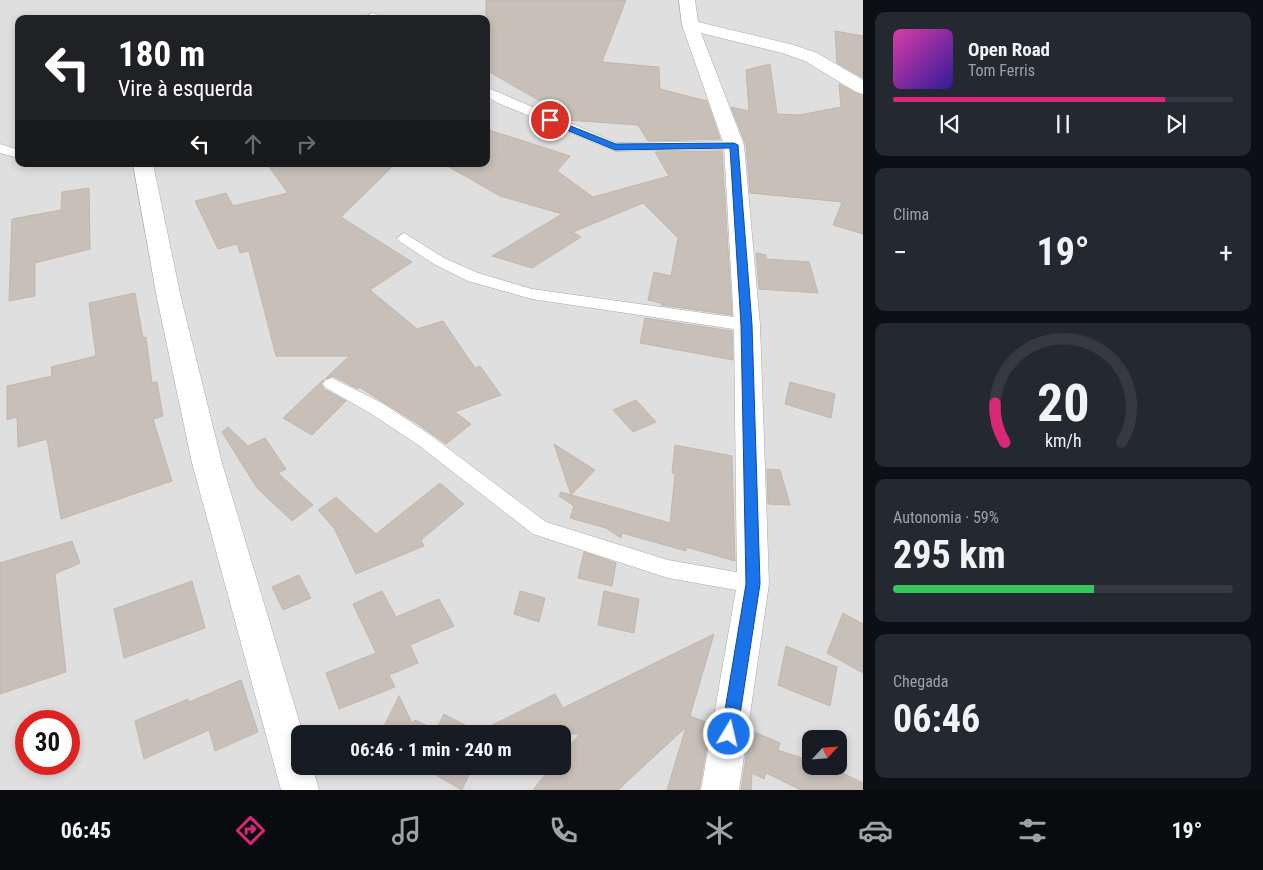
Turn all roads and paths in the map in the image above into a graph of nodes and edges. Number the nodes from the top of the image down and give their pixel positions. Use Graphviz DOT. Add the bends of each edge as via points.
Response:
graph roads {
  1 [pos="689,13"];
  2 [pos="863,88"];
  3 [pos="490,93"];
  4 [pos="734,145"];
  5 [pos="0,148"];
  6 [pos="15,154"];
  7 [pos="144,167"];
  8 [pos="404,238"];
  9 [pos="746,325"];
  10 [pos="332,384"];
  11 [pos="753,584"];
  12 [pos="300,790"];
  13 [pos="720,790"];
  1 -- 2 [label="street" via="811,58"];
  1 -- 4 [label="street"];
  3 -- 4 [label="lane" via="615,147"];
  4 -- 9 [label="street"];
  5 -- 6 [label="lane"];
  7 -- 12 [label="street" via="169,298 207,463"];
  8 -- 9 [label="lane" via="439,261 473,277 532,294"];
  9 -- 11 [label="street"];
  10 -- 11 [label="lane" via="423,439 540,528 668,569"];
  11 -- 13 [label="street"];
}
